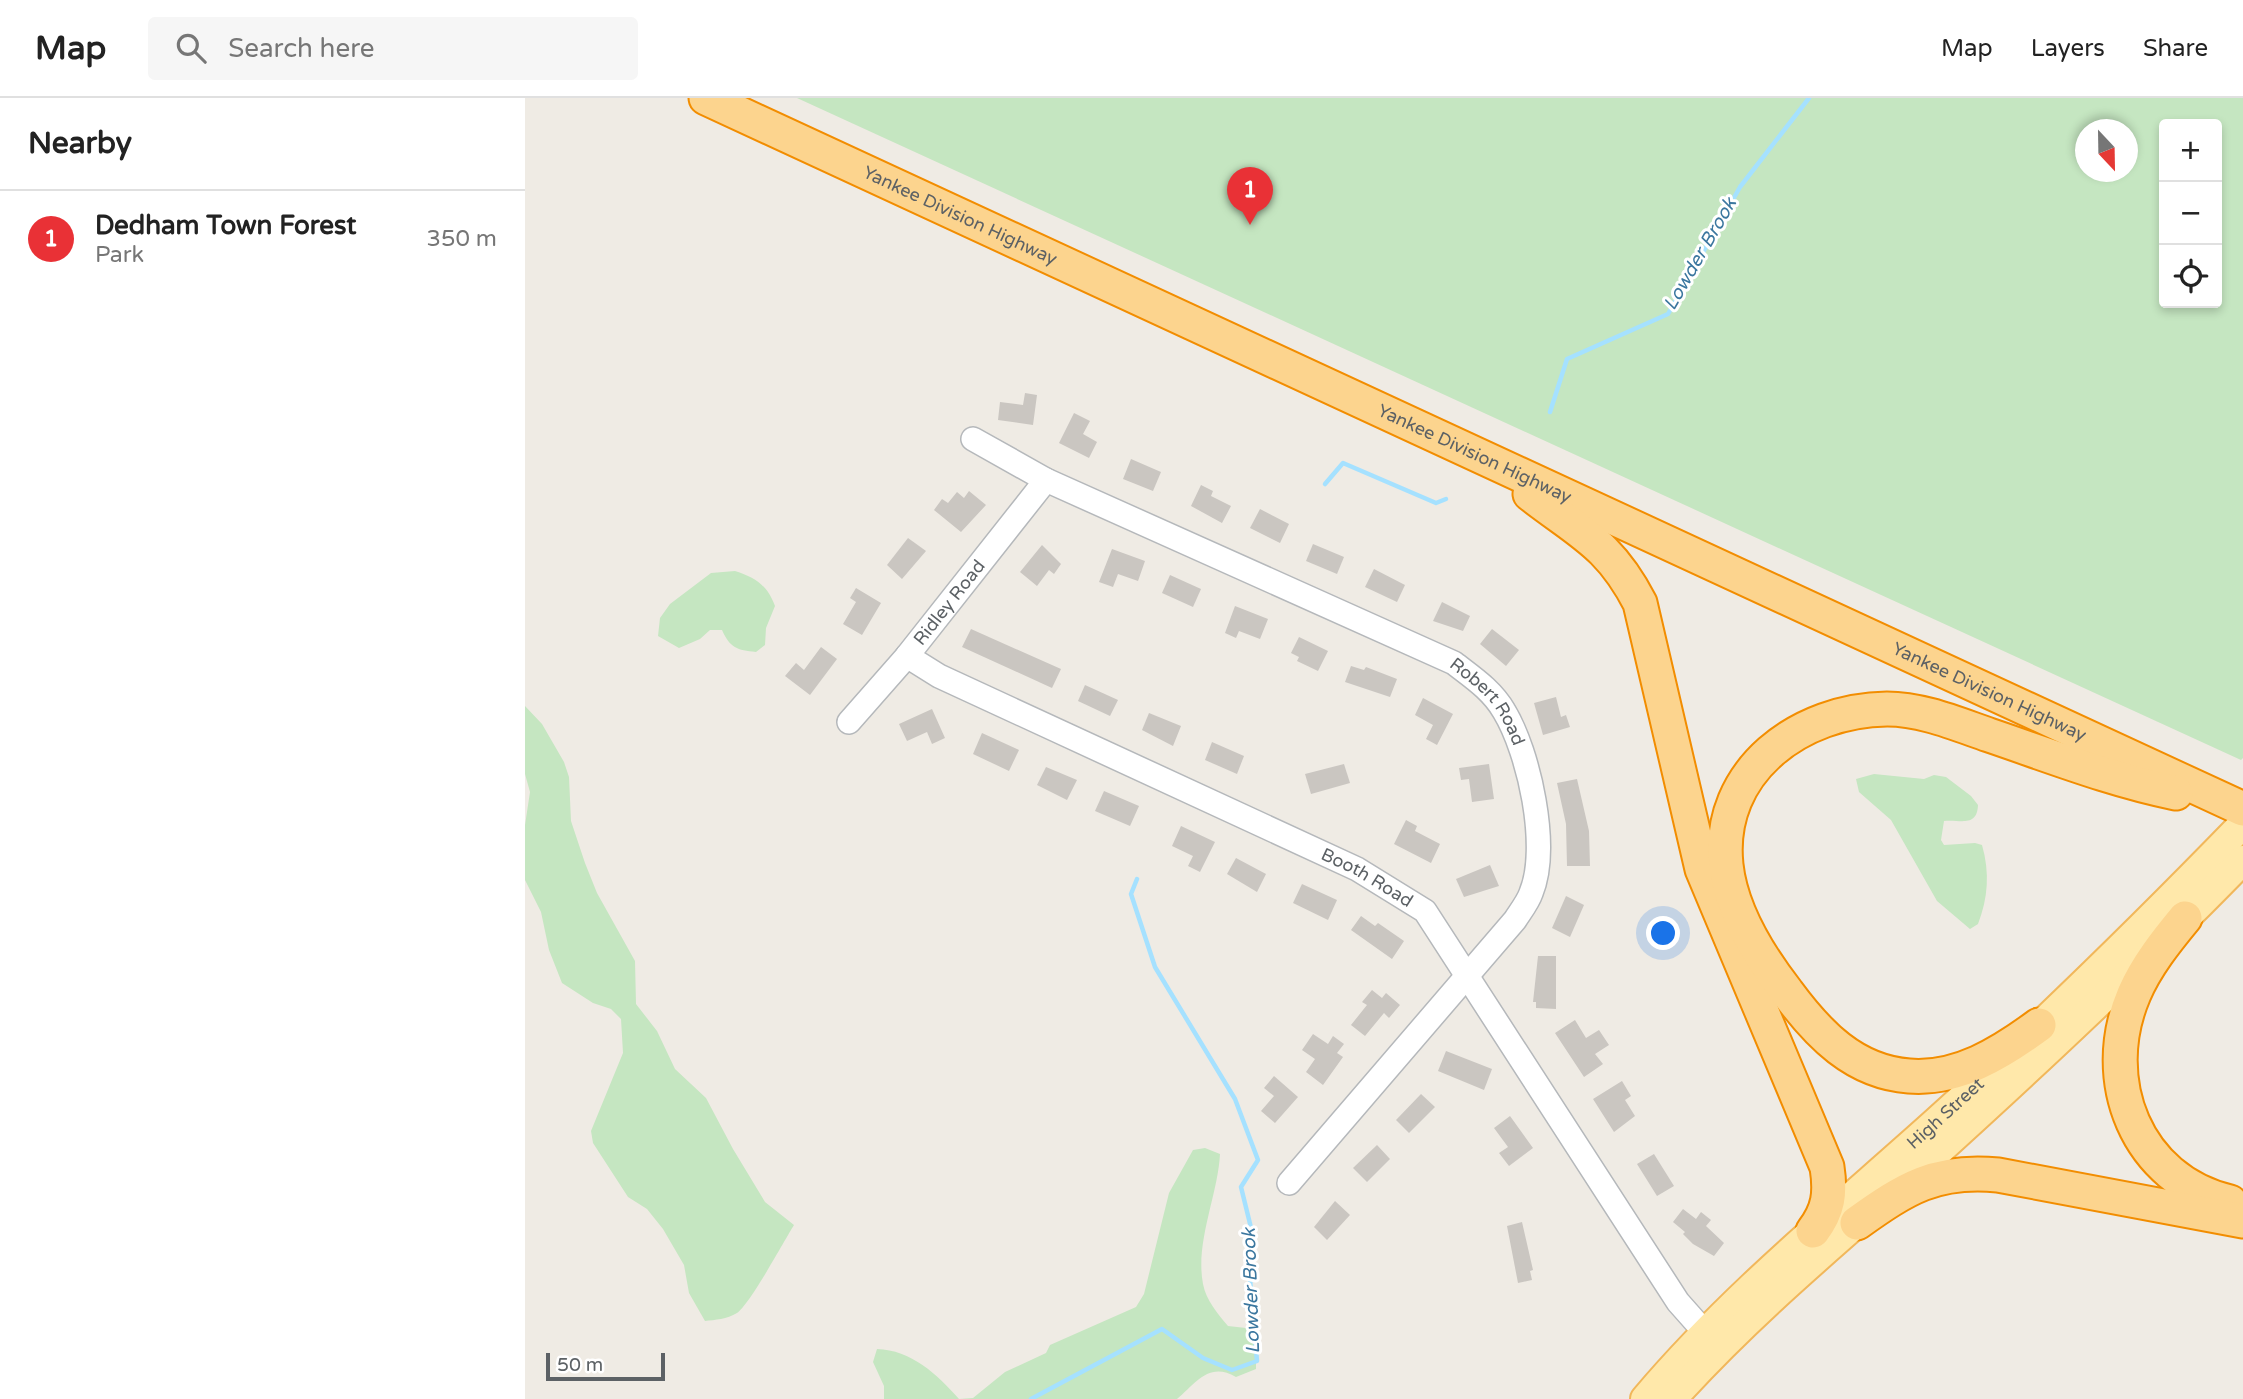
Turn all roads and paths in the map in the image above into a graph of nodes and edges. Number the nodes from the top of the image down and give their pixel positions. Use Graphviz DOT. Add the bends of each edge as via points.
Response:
graph roads {
  1 [pos="706,98"];
  2 [pos="972,439"];
  3 [pos="1487,460"];
  4 [pos="1046,480"];
  5 [pos="907,656"];
  6 [pos="849,722"];
  7 [pos="2238,812"];
  8 [pos="2232,860"];
  9 [pos="2185,918"];
  10 [pos="1469,974"];
  11 [pos="2039,1025"];
  12 [pos="1289,1183"];
  13 [pos="2243,1204"];
  14 [pos="2243,1222"];
  15 [pos="1857,1223"];
  16 [pos="1813,1231"];
  17 [pos="1711,1341"];
  18 [pos="1645,1399"];
  19 [pos="1672,1399"];
  1 -- 3 [label="highway, Yankee Division Highway"];
  2 -- 4 [label="street, Robert Road"];
  3 -- 7 [label="highway, Yankee Division Highway"];
  3 -- 16 [label="highway" via="1605,549 1640,603 1702,869 1827,1167 1828,1205"];
  4 -- 5 [label="street, Ridley Road"];
  4 -- 10 [label="street, Robert Road" via="1454,663 1484,685 1504,711 1520,750 1536,808 1538,861 1531,892 1515,920"];
  5 -- 6 [label="street, Ridley Road"];
  5 -- 10 [label="street, Booth Road" via="939,676 1399,893 1426,911"];
  7 -- 8 [label="main road, High Street"];
  7 -- 11 [label="highway" via="2136,785 1904,710 1862,710 1811,724 1777,744 1758,762 1739,793 1728,827 1726,864 1731,889 1762,956 1822,1036 1854,1060 1879,1070 1923,1076 1977,1063"];
  8 -- 9 [label="main road, High Street"];
  8 -- 11 [label="main road, High Street"];
  9 -- 13 [label="highway" via="2148,968 2129,1006 2120,1054 2124,1102 2143,1144 2165,1170 2205,1195"];
  9 -- 15 [label="main road, High Street"];
  10 -- 12 [label="street, Robert Road"];
  10 -- 17 [label="street, Booth Road" via="1678,1302"];
  11 -- 16 [label="main road, High Street"];
  14 -- 15 [label="highway" via="1998,1175 1964,1173 1922,1182"];
  15 -- 17 [label="main road, High Street" via="1763,1304"];
  16 -- 17 [label="main road, High Street"];
  17 -- 18 [label="main road, High Street"];
  17 -- 19 [label="main road, High Street"];
}
